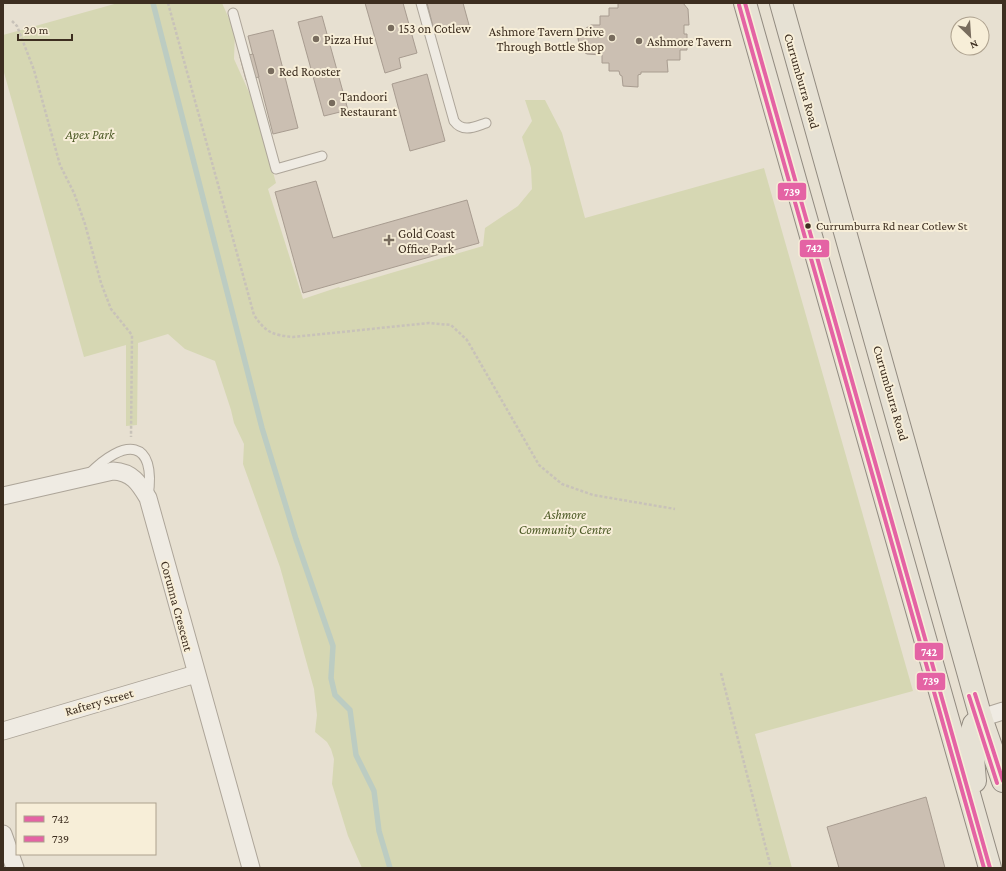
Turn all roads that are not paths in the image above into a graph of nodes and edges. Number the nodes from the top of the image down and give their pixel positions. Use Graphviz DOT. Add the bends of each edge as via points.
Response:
graph roads {
  1 [pos="421,3"];
  2 [pos="745,3"];
  3 [pos="781,3"];
  4 [pos="233,13"];
  5 [pos="486,123"];
  6 [pos="322,156"];
  7 [pos="87,476"];
  8 [pos="3,496"];
  9 [pos="148,498"];
  10 [pos="196,674"];
  11 [pos="1003,711"];
  12 [pos="981,718"];
  13 [pos="3,731"];
  14 [pos="1003,781"];
  15 [pos="3,834"];
  16 [pos="987,859"];
  17 [pos="15,868"];
  18 [pos="251,868"];
  1 -- 5 [label="lane" via="452,117 457,125 464,129"];
  2 -- 16 [label="main road"];
  3 -- 12 [label="main road, Currumburra Road"];
  4 -- 6 [label="lane" via="276,169"];
  7 -- 8 [label="street, Corunna Crescent"];
  7 -- 9 [label="street, Corunna Crescent" via="113,471 129,474 139,483"];
  7 -- 9 [label="lane" via="119,450 135,449 146,456 149,464 151,474"];
  9 -- 10 [label="street, Corunna Crescent"];
  10 -- 13 [label="street, Raftery Street"];
  10 -- 18 [label="street, Corunna Crescent"];
  11 -- 12 [label="street"];
  12 -- 14 [label="main road, Currumburra Road"];
  12 -- 16 [label="main road" via="974,724 971,734 973,769 983,819"];
  15 -- 17 [label="street"];
}
